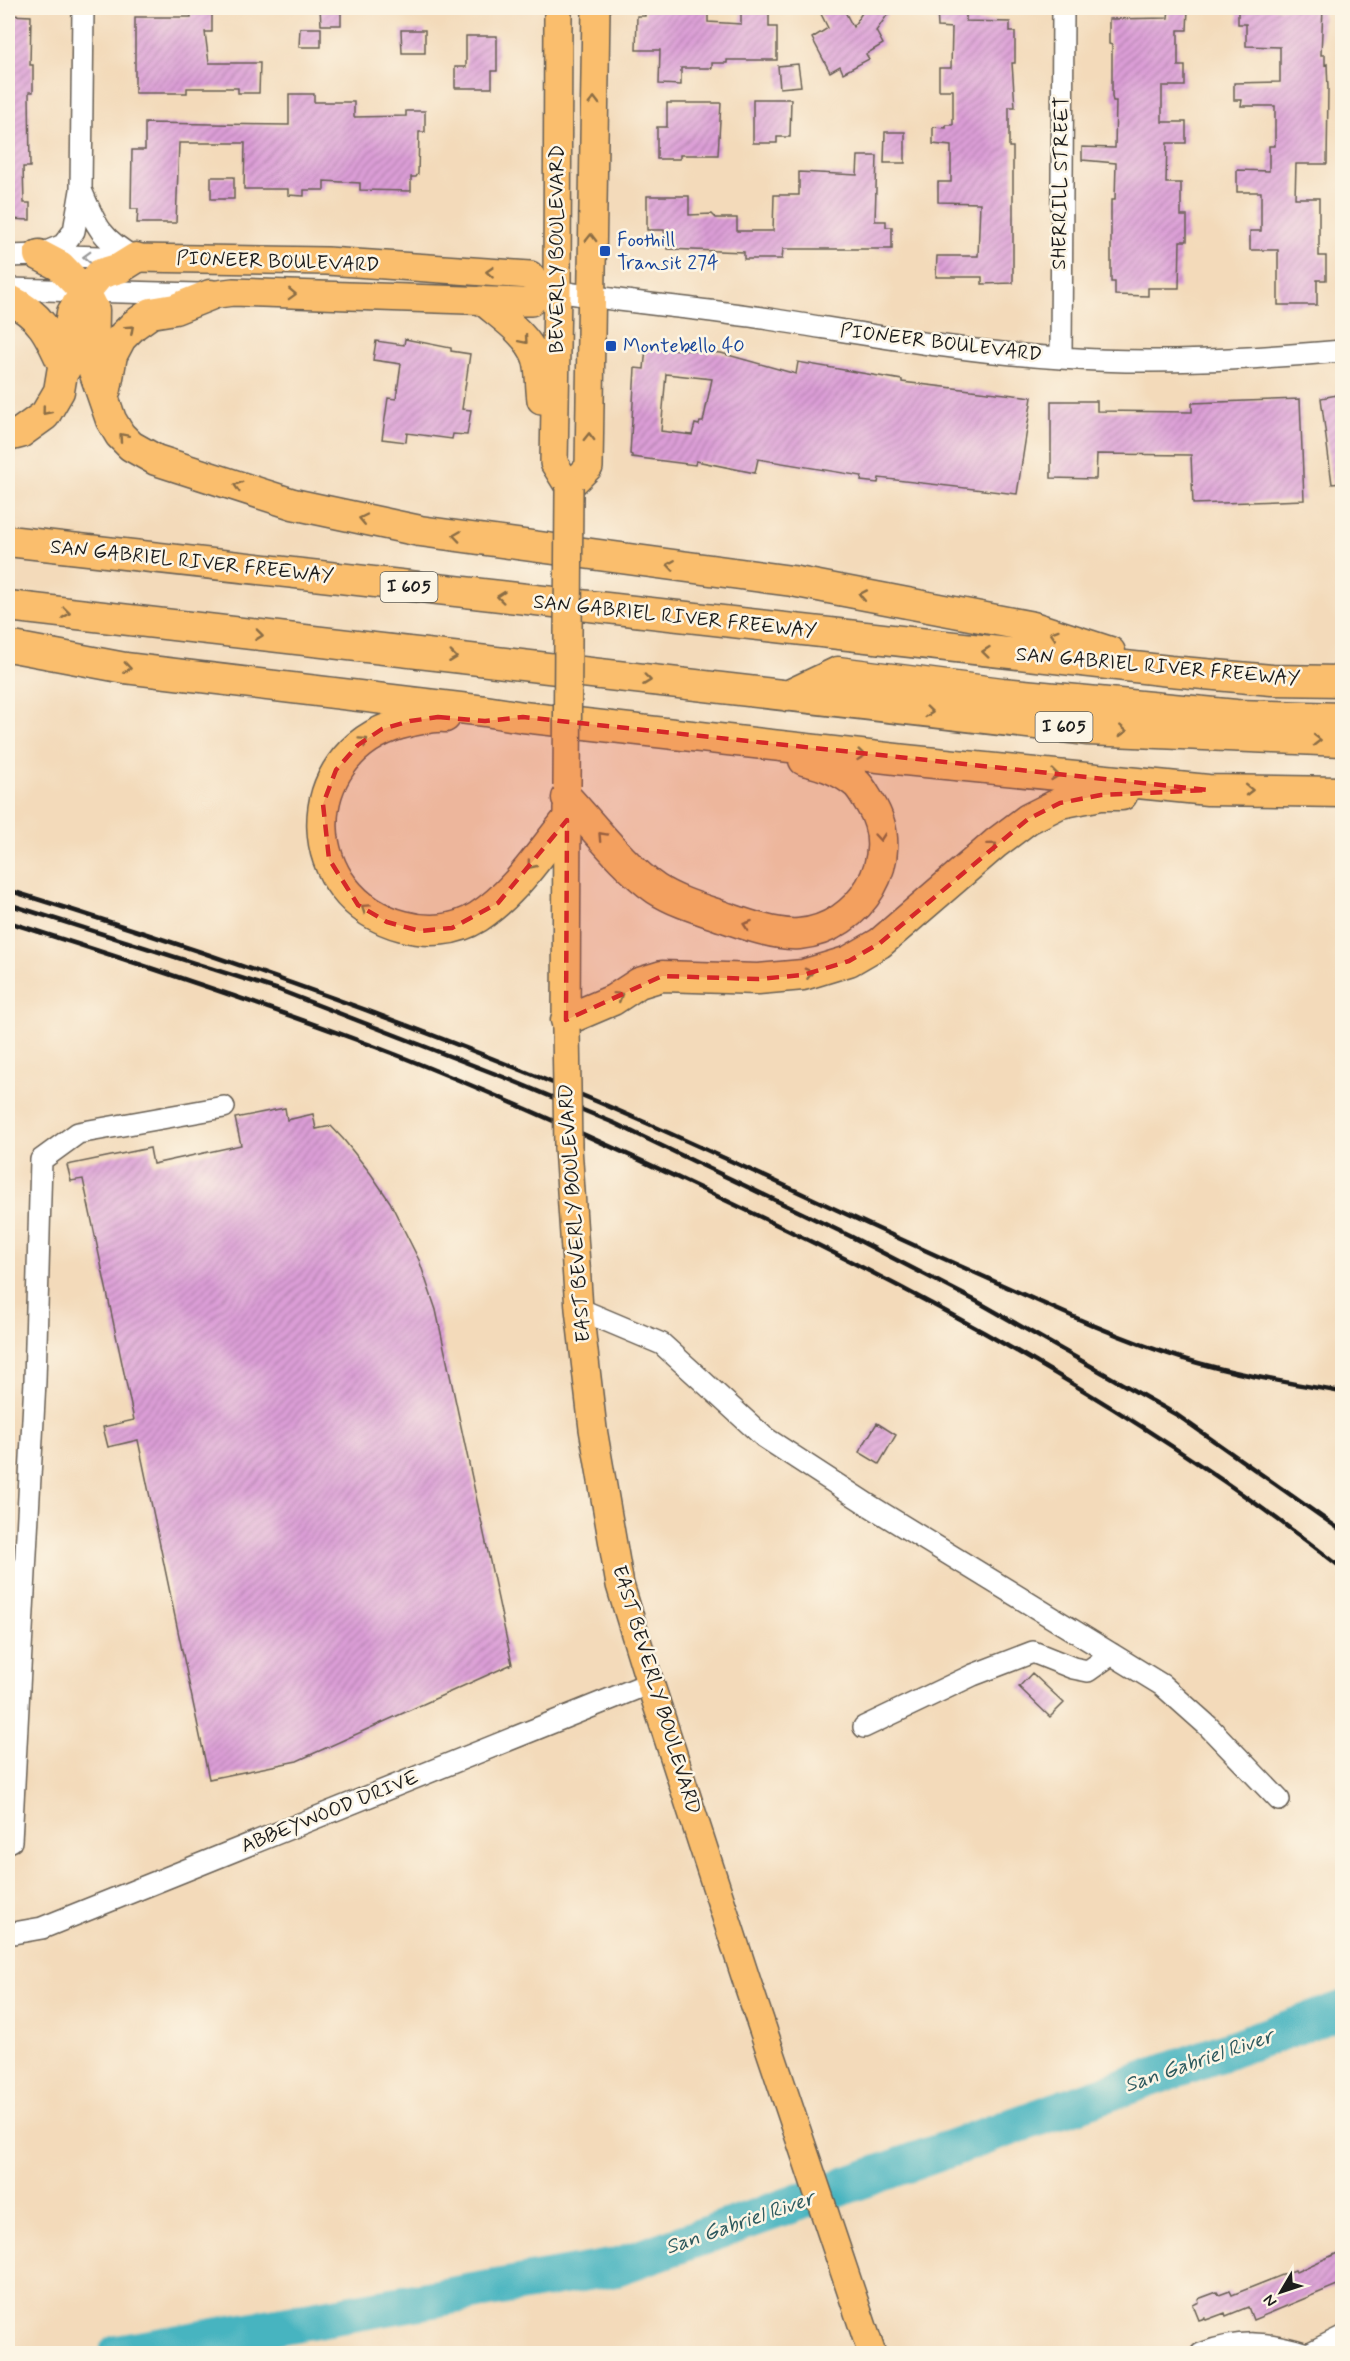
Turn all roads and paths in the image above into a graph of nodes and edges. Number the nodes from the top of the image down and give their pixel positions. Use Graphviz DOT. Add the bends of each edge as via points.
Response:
graph roads {
  1 [pos="83,8"];
  2 [pos="558,8"];
  3 [pos="596,8"];
  4 [pos="1063,8"];
  5 [pos="81,190"];
  6 [pos="39,255"];
  7 [pos="8,256"];
  8 [pos="136,258"];
  9 [pos="8,289"];
  10 [pos="549,290"];
  11 [pos="85,292"];
  12 [pos="210,295"];
  13 [pos="592,297"];
  14 [pos="8,299"];
  15 [pos="481,300"];
  16 [pos="1342,351"];
  17 [pos="1061,358"];
  18 [pos="65,369"];
  19 [pos="104,401"];
  20 [pos="8,436"];
  21 [pos="554,438"];
  22 [pos="569,487"];
  23 [pos="8,541"];
  24 [pos="8,606"];
  25 [pos="810,633"];
  26 [pos="8,646"];
  27 [pos="1170,672"];
  28 [pos="1342,681"];
  29 [pos="787,696"];
  30 [pos="1342,706"];
  31 [pos="523,717"];
  32 [pos="1342,718"];
  33 [pos="698,737"];
  34 [pos="1342,741"];
  35 [pos="1208,790"];
  36 [pos="1342,792"];
  37 [pos="567,801"];
  38 [pos="566,1025"];
  39 [pos="224,1107"];
  40 [pos="579,1309"];
  41 [pos="1112,1654"];
  42 [pos="650,1683"];
  43 [pos="864,1727"];
  44 [pos="1279,1800"];
  45 [pos="8,1842"];
  46 [pos="8,1934"];
  47 [pos="1342,2337"];
  48 [pos="872,2353"];
  49 [pos="1202,2354"];
  50 [pos="1308,2354"];
  1 -- 5 [label="street"];
  2 -- 10 [label="main road, BEVERLY BOULEVARD"];
  13 -- 3 [label="main road, BEVERLY BOULEVARD, one-way"];
  4 -- 17 [label="street, SHERRILL STREET"];
  5 -- 6 [label="street" via="74,231 63,245"];
  5 -- 8 [label="street" via="95,224 113,246"];
  6 -- 7 [label="street, PIONEER BOULEVARD"];
  8 -- 6 [label="street, PIONEER BOULEVARD, one-way"];
  6 -- 11 [label="highway" via="60,266"];
  10 -- 8 [label="main road, PIONEER BOULEVARD, one-way" via="530,275 327,261"];
  8 -- 11 [label="highway" via="100,274"];
  9 -- 11 [label="street, PIONEER BOULEVARD"];
  10 -- 13 [label="street, PIONEER BOULEVARD"];
  10 -- 15 [label="main road, PIONEER BOULEVARD" via="531,302"];
  10 -- 21 [label="main road, BEVERLY BOULEVARD"];
  11 -- 12 [label="street, PIONEER BOULEVARD"];
  11 -- 18 [label="highway" via="72,313"];
  11 -- 19 [label="highway" via="94,310 93,368"];
  12 -- 15 [label="main road, PIONEER BOULEVARD, one-way" via="233,292"];
  19 -- 12 [label="highway, one-way" via="112,355 121,338 151,314"];
  13 -- 17 [label="street, PIONEER BOULEVARD" via="768,318 985,352"];
  22 -- 13 [label="main road, BEVERLY BOULEVARD, one-way" via="589,467"];
  14 -- 18 [label="highway" via="27,308 41,323"];
  15 -- 21 [label="main road, one-way" via="530,346 536,358 541,403"];
  16 -- 17 [label="street, PIONEER BOULEVARD" via="1242,360"];
  18 -- 20 [label="highway, one-way" via="59,391 45,414 20,433"];
  27 -- 19 [label="highway, one-way" via="1033,627 792,581 420,531 293,504 156,460 120,435"];
  21 -- 22 [label="main road, BEVERLY BOULEVARD" via="554,464"];
  22 -- 37 [label="main road, bridge"];
  25 -- 23 [label="highway, SAN GABRIEL RIVER FREEWAY / I 605, one-way"];
  24 -- 29 [label="highway, I 605, one-way"];
  27 -- 25 [label="highway, SAN GABRIEL RIVER FREEWAY / I 605, one-way"];
  25 -- 30 [label="highway" via="837,659 1150,695"];
  26 -- 31 [label="highway, one-way" via="125,668"];
  27 -- 28 [label="highway, SAN GABRIEL RIVER FREEWAY / I 605"];
  29 -- 32 [label="highway" via="838,672 1236,716"];
  29 -- 34 [label="highway, I 605, one-way" via="1088,730"];
  31 -- 33 [label="highway"];
  37 -- 31 [label="highway, one-way" via="517,883 498,903 452,928 420,931 387,922 358,905 340,882 322,833 323,804 336,770 358,745 382,729 410,721 438,717 485,721"];
  33 -- 35 [label="highway, one-way"];
  33 -- 37 [label="highway, one-way" via="827,765 858,785 876,814 882,840 878,874 861,903 831,926 798,934 756,928 657,889"];
  35 -- 36 [label="highway, one-way"];
  38 -- 35 [label="highway, one-way" via="639,983 662,976 758,979 803,975 849,961 880,943 1028,819 1060,803 1101,795"];
  37 -- 38 [label="main road, EAST BEVERLY BOULEVARD"];
  38 -- 40 [label="main road, EAST BEVERLY BOULEVARD, bridge" via="568,1147"];
  39 -- 45 [label="street" via="78,1133 41,1160 35,1381"];
  40 -- 41 [label="street" via="662,1344 764,1437"];
  40 -- 42 [label="main road, EAST BEVERLY BOULEVARD" via="593,1429 620,1585"];
  41 -- 43 [label="street" via="1088,1671 1033,1652"];
  41 -- 44 [label="street" via="1162,1685 1208,1726"];
  42 -- 46 [label="street, ABBEYWOOD DRIVE" via="42,1928"];
  42 -- 48 [label="main road, EAST BEVERLY BOULEVARD"];
  47 -- 50 [label="street"];
  49 -- 50 [label="street" via="1226,2344 1256,2344"];
}
